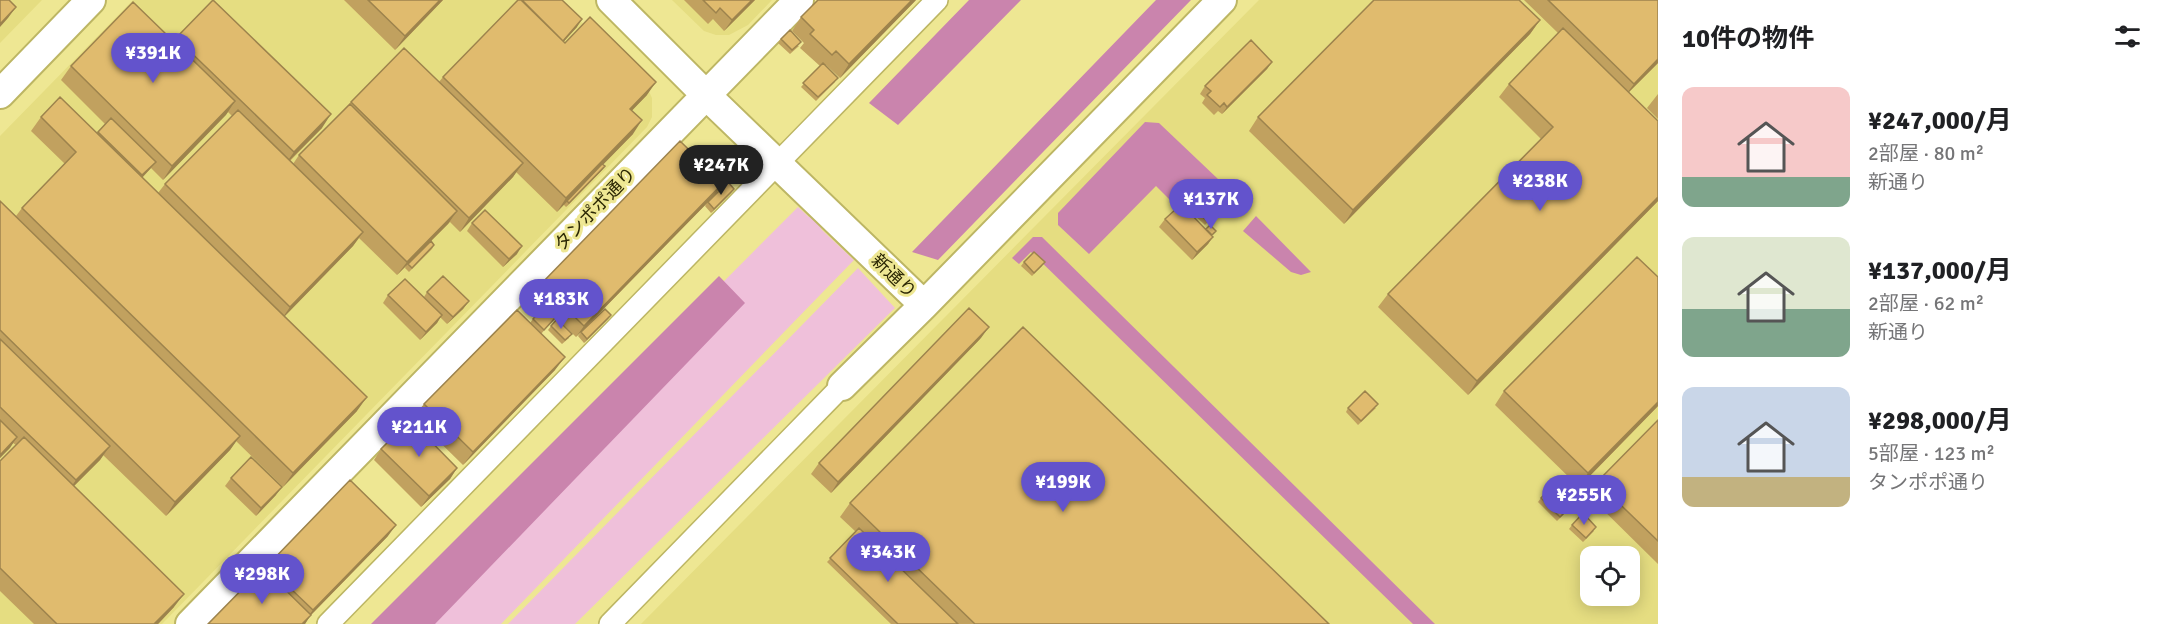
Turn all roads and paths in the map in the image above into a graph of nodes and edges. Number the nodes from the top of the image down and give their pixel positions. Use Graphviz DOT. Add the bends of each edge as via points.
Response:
graph roads {
  1 [pos="92,0"];
  2 [pos="611,0"];
  3 [pos="799,0"];
  4 [pos="937,0"];
  5 [pos="1222,0"];
  6 [pos="0,94"];
  7 [pos="706,95"];
  8 [pos="778,163"];
  9 [pos="924,305"];
  10 [pos="842,386"];
  11 [pos="190,624"];
  12 [pos="328,624"];
  13 [pos="610,624"];
  1 -- 6 [label="street"];
  2 -- 7 [label="street, 新通り"];
  3 -- 7 [label="street, タンポポ通り"];
  4 -- 8 [label="street"];
  5 -- 9 [label="street, 新通り"];
  7 -- 8 [label="street, 新通り"];
  7 -- 11 [label="street, タンポポ通り"];
  8 -- 9 [label="street, 新通り"];
  8 -- 12 [label="street"];
  9 -- 10 [label="street"];
  10 -- 13 [label="street"];
}
